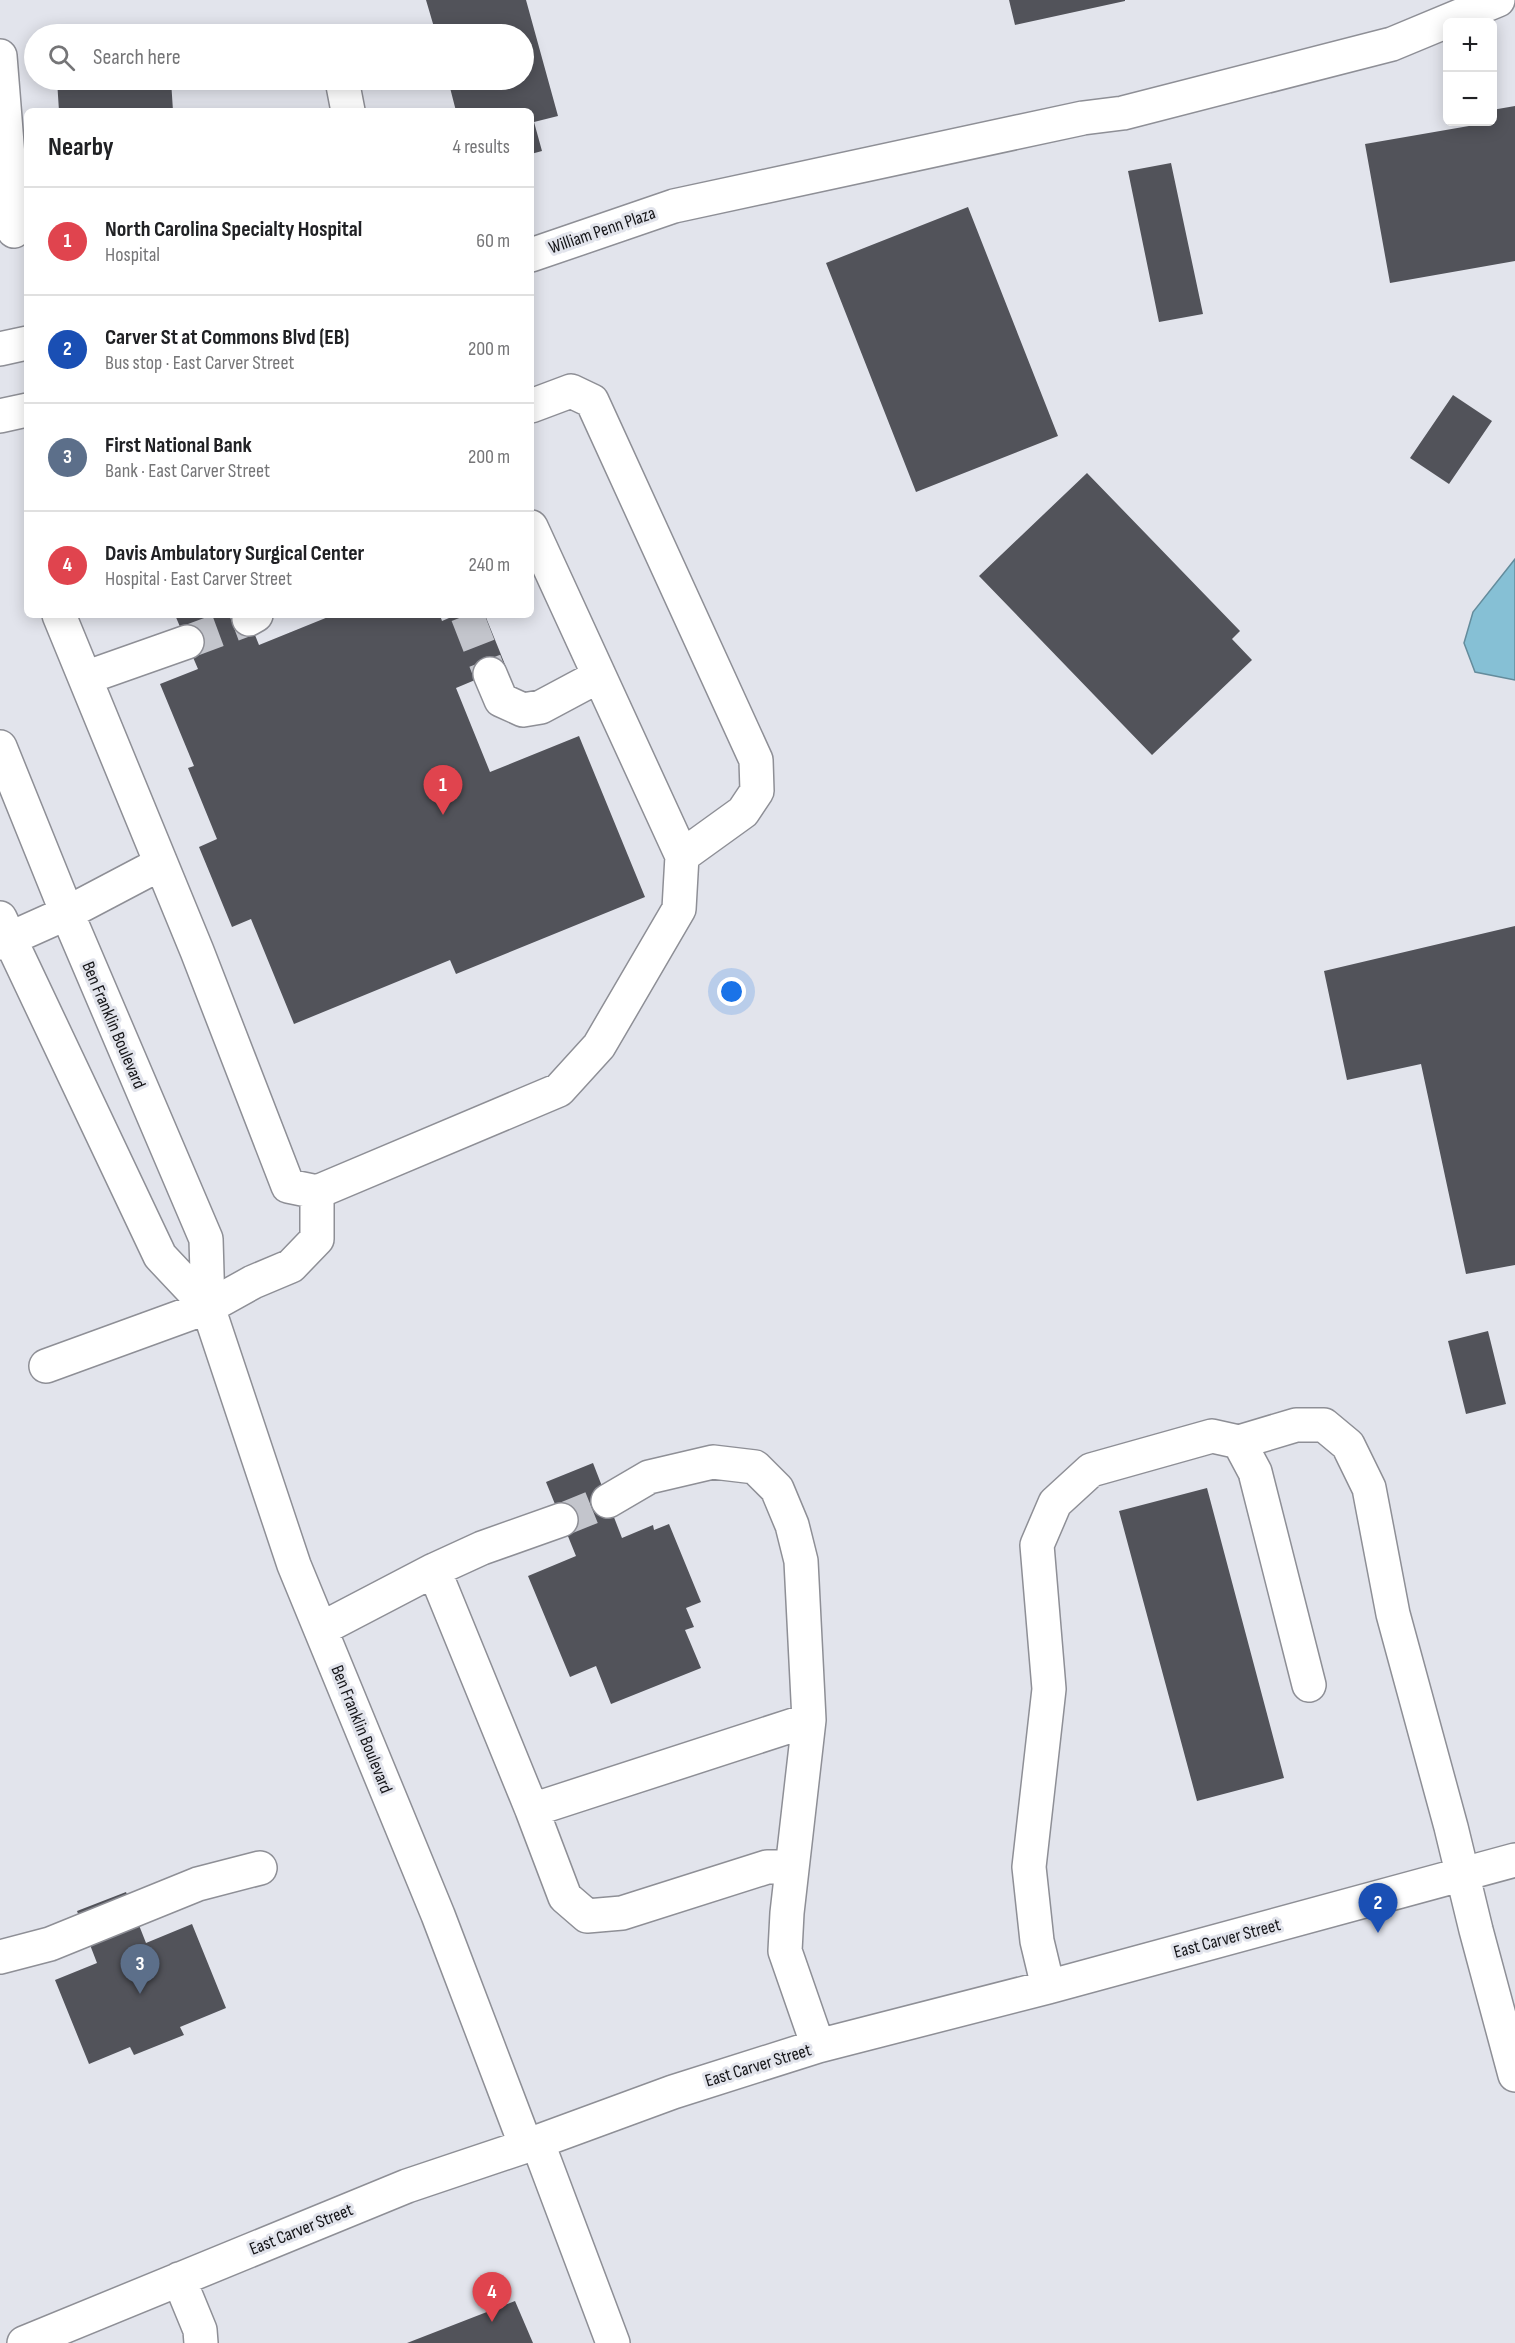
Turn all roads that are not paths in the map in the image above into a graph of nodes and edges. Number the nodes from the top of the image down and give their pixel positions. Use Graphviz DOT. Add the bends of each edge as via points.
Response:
graph roads {
  1 [pos="1498,0"];
  2 [pos="0,56"];
  3 [pos="344,90"];
  4 [pos="347,108"];
  5 [pos="14,231"];
  6 [pos="534,254"];
  7 [pos="24,344"];
  8 [pos="0,349"];
  9 [pos="534,405"];
  10 [pos="24,411"];
  11 [pos="0,416"];
  12 [pos="534,534"];
  13 [pos="60,618"];
  14 [pos="187,642"];
  15 [pos="490,674"];
  16 [pos="599,676"];
  17 [pos="85,678"];
  18 [pos="0,747"];
  19 [pos="682,856"];
  20 [pos="160,864"];
  21 [pos="67,913"];
  22 [pos="3,933"];
  23 [pos="317,1192"];
  24 [pos="208,1307"];
  25 [pos="45,1366"];
  26 [pos="1239,1442"];
  27 [pos="608,1501"];
  28 [pos="561,1520"];
  29 [pos="434,1570"];
  30 [pos="321,1629"];
  31 [pos="1309,1685"];
  32 [pos="809,1720"];
  33 [pos="532,1810"];
  34 [pos="1515,1860"];
  35 [pos="792,1867"];
  36 [pos="260,1868"];
  37 [pos="1462,1873"];
  38 [pos="0,1957"];
  39 [pos="1048,1987"];
  40 [pos="818,2046"];
  41 [pos="1515,2075"];
  42 [pos="532,2144"];
  43 [pos="179,2279"];
  44 [pos="24,2343"];
  45 [pos="201,2343"];
  46 [pos="613,2343"];
  1 -- 6 [label="street, William Penn Plaza" via="1392,44 1123,113 1083,118 674,206"];
  2 -- 5 [label="street"];
  3 -- 4 [label="street"];
  7 -- 8 [label="street"];
  9 -- 19 [label="street" via="571,391 592,401 756,760 757,791 743,812"];
  10 -- 11 [label="street"];
  12 -- 16 [label="street"];
  13 -- 17 [label="street"];
  14 -- 17 [label="street"];
  15 -- 16 [label="street" via="501,700 523,710 541,706"];
  16 -- 19 [label="street"];
  17 -- 20 [label="street"];
  18 -- 21 [label="street, Ben Franklin Boulevard"];
  19 -- 23 [label="street" via="679,909 599,1046 559,1090"];
  20 -- 21 [label="street"];
  20 -- 23 [label="street" via="288,1186"];
  21 -- 22 [label="street"];
  21 -- 24 [label="street, Ben Franklin Boulevard" via="206,1239"];
  22 -- 24 [label="street, Ben Franklin Boulevard" via="160,1256"];
  23 -- 24 [label="street" via="318,1239 291,1266 253,1281"];
  24 -- 25 [label="street"];
  24 -- 30 [label="street, Ben Franklin Boulevard" via="294,1565"];
  26 -- 31 [label="street" via="1256,1472"];
  26 -- 37 [label="street" via="1296,1425 1324,1425 1348,1444 1369,1488 1393,1614"];
  26 -- 39 [label="street" via="1212,1436 1091,1470 1055,1503 1037,1545 1049,1689 1029,1867 1037,1941"];
  27 -- 32 [label="street" via="650,1477 713,1462 755,1467 777,1489 801,1561"];
  28 -- 29 [label="street"];
  29 -- 30 [label="street"];
  29 -- 33 [label="street"];
  30 -- 42 [label="street, Ben Franklin Boulevard"];
  32 -- 33 [label="street"];
  32 -- 35 [label="street"];
  33 -- 35 [label="street" via="565,1897 587,1916 622,1913 767,1867"];
  34 -- 37 [label="street, East Carver Street"];
  35 -- 40 [label="street" via="785,1951"];
  36 -- 38 [label="street" via="198,1884 50,1944"];
  37 -- 39 [label="street, East Carver Street"];
  37 -- 41 [label="street"];
  39 -- 40 [label="street, East Carver Street"];
  40 -- 42 [label="street, East Carver Street" via="673,2091"];
  42 -- 43 [label="street, East Carver Street" via="407,2186"];
  42 -- 46 [label="street, Ben Franklin Boulevard"];
  43 -- 44 [label="street, East Carver Street"];
  43 -- 45 [label="street" via="201,2330"];
}
